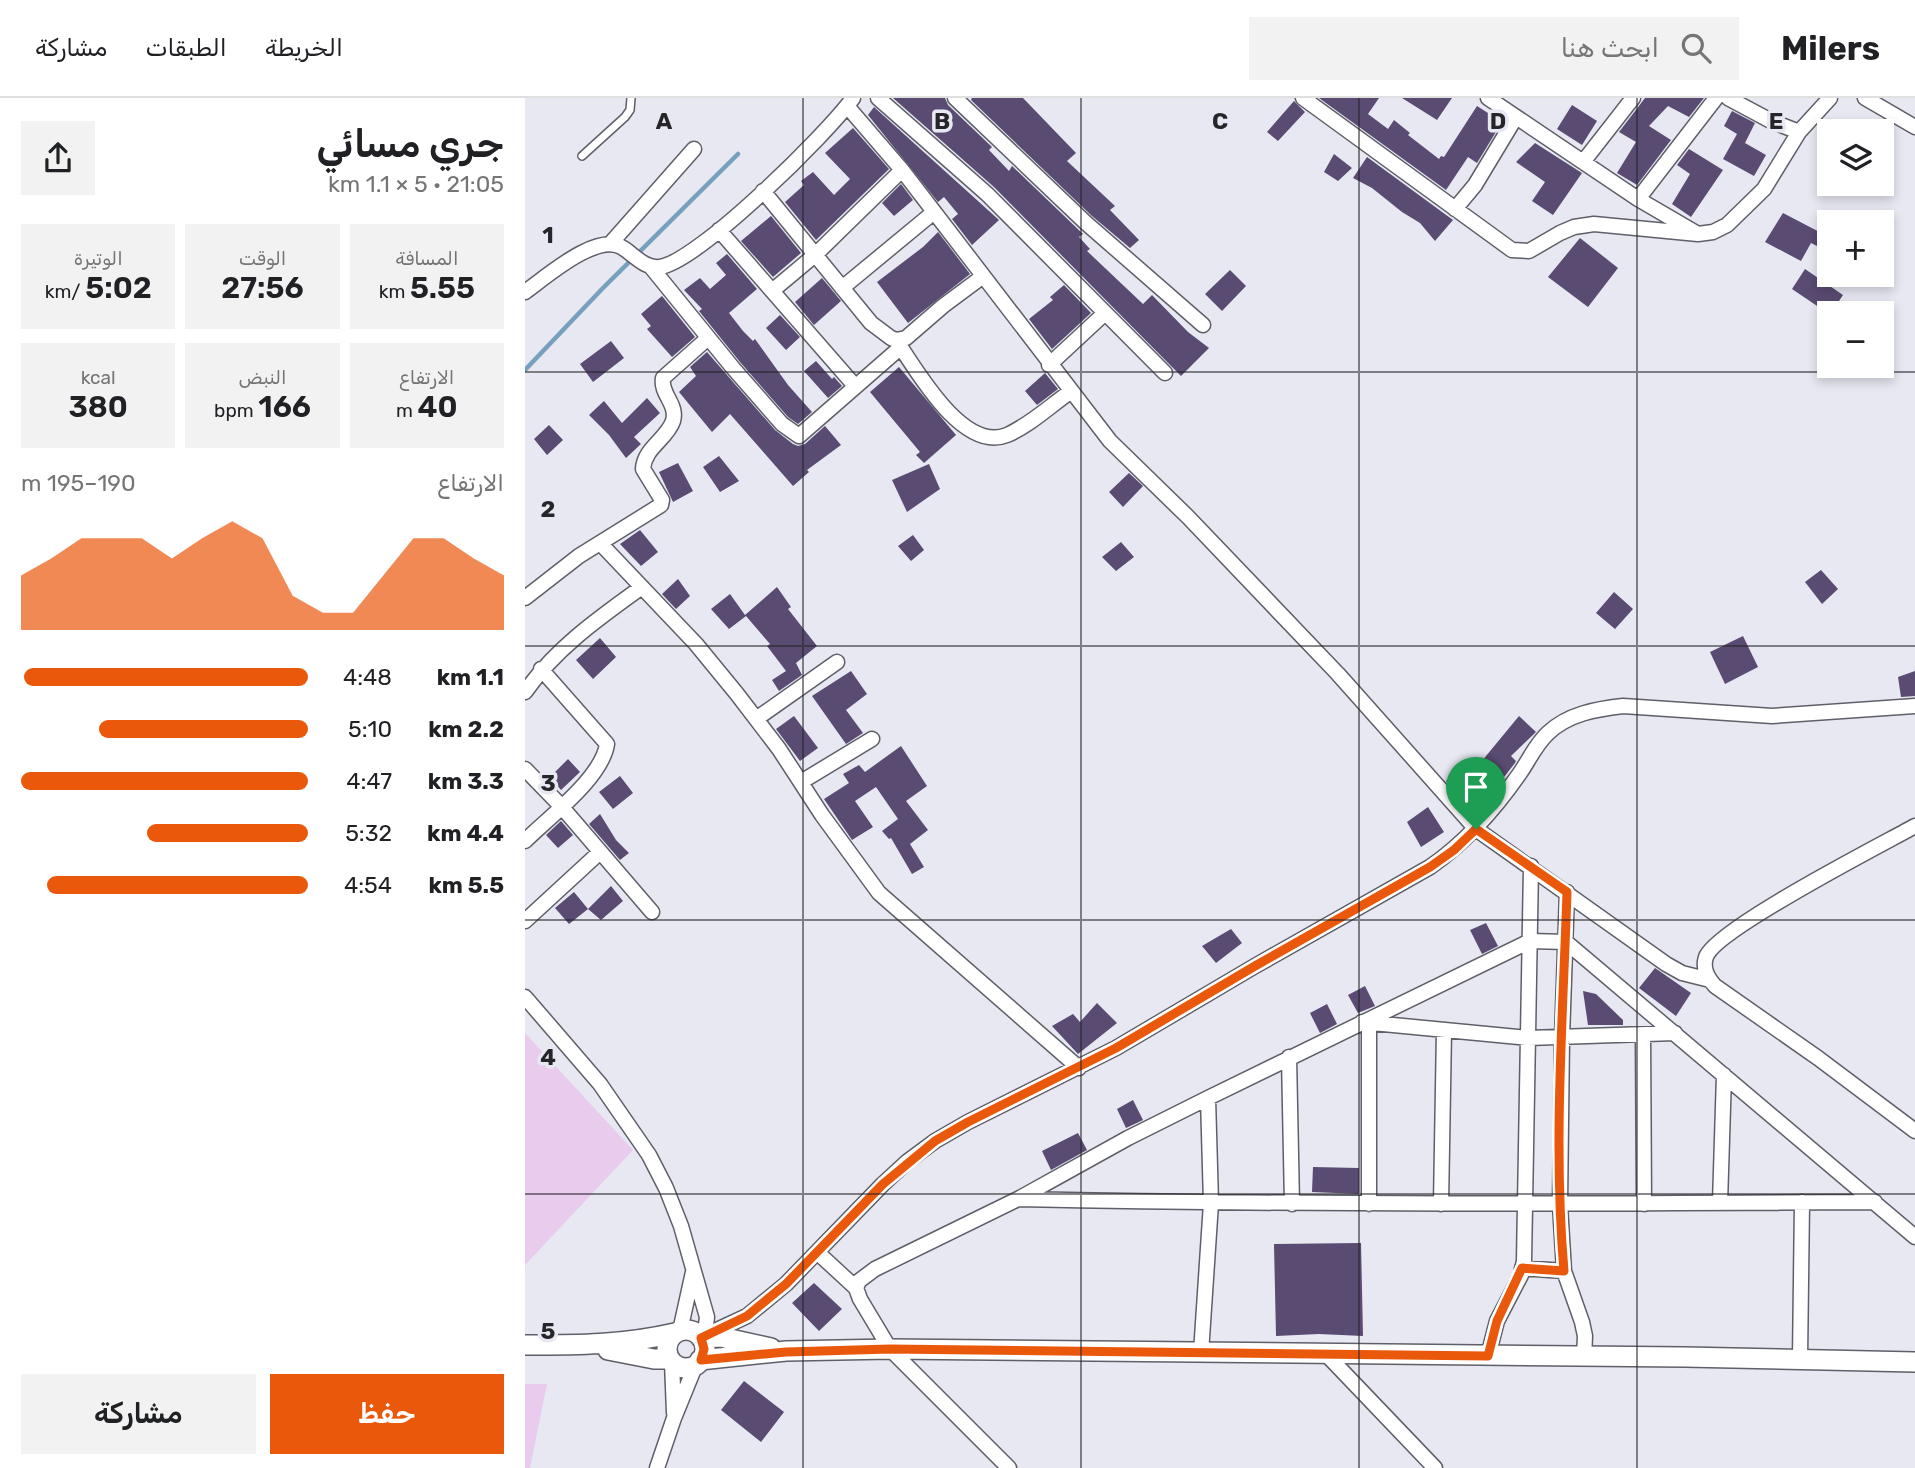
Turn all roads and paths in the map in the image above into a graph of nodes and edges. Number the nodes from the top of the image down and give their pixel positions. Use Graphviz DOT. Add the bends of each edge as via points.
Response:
graph roads {
  1 [pos="631,98"];
  2 [pos="878,98"];
  3 [pos="955,98"];
  4 [pos="1303,98"];
  5 [pos="1487,98"];
  6 [pos="1633,98"];
  7 [pos="1716,98"];
  8 [pos="1728,98"];
  9 [pos="1830,98"];
  10 [pos="1865,98"];
  11 [pos="850,102"];
  12 [pos="1516,117"];
  13 [pos="1915,127"];
  14 [pos="1799,132"];
  15 [pos="694,149"];
  16 [pos="582,156"];
  17 [pos="1583,162"];
  18 [pos="902,170"];
  19 [pos="763,191"];
  20 [pos="1638,199"];
  21 [pos="1455,209"];
  22 [pos="934,212"];
  23 [pos="719,230"];
  24 [pos="1698,234"];
  25 [pos="611,243"];
  26 [pos="815,255"];
  27 [pos="651,267"];
  28 [pos="982,277"];
  29 [pos="842,288"];
  30 [pos="772,290"];
  31 [pos="525,292"];
  32 [pos="1105,313"];
  33 [pos="1203,326"];
  34 [pos="708,338"];
  35 [pos="898,344"];
  36 [pos="1049,365"];
  37 [pos="1165,373"];
  38 [pos="855,386"];
  39 [pos="1070,392"];
  40 [pos="600,543"];
  41 [pos="642,587"];
  42 [pos="525,598"];
  43 [pos="838,662"];
  44 [pos="541,669"];
  45 [pos="525,692"];
  46 [pos="1915,706"];
  47 [pos="756,719"];
  48 [pos="872,739"];
  49 [pos="525,769"];
  50 [pos="801,782"];
  51 [pos="561,806"];
  52 [pos="1915,826"];
  53 [pos="1476,829"];
  54 [pos="525,841"];
  55 [pos="600,852"];
  56 [pos="1531,866"];
  57 [pos="1567,892"];
  58 [pos="652,912"];
  59 [pos="525,921"];
  60 [pos="1530,941"];
  61 [pos="1566,942"];
  62 [pos="1710,980"];
  63 [pos="525,997"];
  64 [pos="1365,1022"];
  65 [pos="1444,1030"];
  66 [pos="1675,1033"];
  67 [pos="1643,1035"];
  68 [pos="1528,1038"];
  69 [pos="1562,1038"];
  70 [pos="1289,1057"];
  71 [pos="1079,1068"];
  72 [pos="1724,1075"];
  73 [pos="1207,1098"];
  74 [pos="1915,1131"];
  75 [pos="1018,1199"];
  76 [pos="1802,1202"];
  77 [pos="1875,1202"];
  78 [pos="1211,1203"];
  79 [pos="1720,1203"];
  80 [pos="1292,1204"];
  81 [pos="1369,1204"];
  82 [pos="1441,1204"];
  83 [pos="1524,1204"];
  84 [pos="1644,1204"];
  85 [pos="1560,1205"];
  86 [pos="1915,1237"];
  87 [pos="818,1253"];
  88 [pos="1522,1268"];
  89 [pos="1564,1271"];
  90 [pos="693,1272"];
  91 [pos="856,1288"];
  92 [pos="677,1332"];
  93 [pos="701,1338"];
  94 [pos="525,1345"];
  95 [pos="594,1346"];
  96 [pos="890,1349"];
  97 [pos="786,1352"];
  98 [pos="1201,1353"];
  99 [pos="1325,1353"];
  100 [pos="1488,1356"];
  101 [pos="1584,1357"];
  102 [pos="1800,1359"];
  103 [pos="671,1361"];
  104 [pos="698,1362"];
  105 [pos="1915,1362"];
  106 [pos="674,1418"];
  107 [pos="657,1468"];
  108 [pos="1009,1468"];
  109 [pos="1435,1468"];
  1 -- 16 [label="lane" via="625,117"];
  2 -- 32 [label="street" via="987,194"];
  3 -- 33 [label="street" via="1078,216"];
  4 -- 21 [label="street"];
  5 -- 12 [label="street"];
  6 -- 17 [label="street"];
  7 -- 20 [label="street"];
  8 -- 14 [label="street"];
  9 -- 14 [label="street"];
  10 -- 13 [label="street"];
  11 -- 18 [label="street"];
  11 -- 19 [label="street"];
  12 -- 17 [label="street"];
  12 -- 21 [label="street"];
  14 -- 24 [label="street" via="1751,202 1727,225"];
  15 -- 25 [label="street"];
  17 -- 20 [label="street"];
  18 -- 22 [label="street"];
  18 -- 26 [label="street"];
  19 -- 23 [label="street"];
  19 -- 26 [label="street"];
  20 -- 24 [label="street"];
  21 -- 24 [label="street" via="1501,245 1519,252 1574,227"];
  22 -- 28 [label="street"];
  22 -- 29 [label="street"];
  23 -- 27 [label="street" via="671,262"];
  23 -- 30 [label="street"];
  25 -- 27 [label="street"];
  25 -- 31 [label="street" via="587,250"];
  26 -- 29 [label="street"];
  26 -- 30 [label="street"];
  27 -- 34 [label="street"];
  28 -- 35 [label="street"];
  28 -- 36 [label="street"];
  29 -- 35 [label="street" via="871,323"];
  30 -- 38 [label="street"];
  32 -- 36 [label="street"];
  32 -- 37 [label="street"];
  34 -- 38 [label="street" via="782,424 799,436"];
  34 -- 40 [label="street" via="663,378 661,386 674,410 673,422 646,454 643,469 662,499 661,505"];
  35 -- 38 [label="street"];
  35 -- 39 [label="street" via="944,407 972,433 984,437 1005,436"];
  36 -- 39 [label="street"];
  39 -- 53 [label="street" via="1110,441 1338,674"];
  40 -- 41 [label="street"];
  40 -- 42 [label="street"];
  41 -- 44 [label="street"];
  41 -- 47 [label="street" via="696,644"];
  43 -- 47 [label="street"];
  44 -- 45 [label="street"];
  44 -- 51 [label="street" via="607,744 598,767"];
  46 -- 53 [label="street" via="1772,716 1623,706 1572,716 1548,732"];
  47 -- 50 [label="street"];
  48 -- 50 [label="street"];
  49 -- 51 [label="street"];
  50 -- 71 [label="street" via="879,893"];
  51 -- 54 [label="street"];
  51 -- 55 [label="street"];
  52 -- 62 [label="street" via="1724,936 1705,959"];
  53 -- 56 [label="street"];
  53 -- 71 [label="street" via="1430,867"];
  55 -- 58 [label="street"];
  55 -- 59 [label="street"];
  56 -- 57 [label="street"];
  56 -- 60 [label="street"];
  57 -- 61 [label="street"];
  57 -- 62 [label="street" via="1666,964"];
  60 -- 61 [label="street"];
  60 -- 64 [label="street"];
  60 -- 68 [label="street"];
  61 -- 66 [label="street"];
  61 -- 69 [label="street"];
  62 -- 74 [label="street"];
  63 -- 90 [label="street" via="600,1084 649,1156 681,1226"];
  64 -- 65 [label="street"];
  64 -- 70 [label="street"];
  64 -- 81 [label="street"];
  65 -- 68 [label="street"];
  65 -- 82 [label="street"];
  66 -- 67 [label="street"];
  66 -- 72 [label="street"];
  67 -- 69 [label="street"];
  67 -- 84 [label="street"];
  68 -- 69 [label="street"];
  68 -- 83 [label="street"];
  69 -- 85 [label="street"];
  70 -- 73 [label="street"];
  70 -- 80 [label="street"];
  71 -- 87 [label="street" via="935,1141 883,1184"];
  72 -- 77 [label="street"];
  72 -- 79 [label="street"];
  73 -- 75 [label="street"];
  73 -- 78 [label="street"];
  75 -- 78 [label="street"];
  75 -- 91 [label="street" via="875,1269"];
  76 -- 77 [label="street"];
  76 -- 79 [label="street"];
  76 -- 102 [label="street"];
  77 -- 86 [label="street"];
  78 -- 80 [label="street"];
  78 -- 98 [label="street"];
  79 -- 84 [label="street"];
  80 -- 81 [label="street"];
  81 -- 82 [label="street"];
  82 -- 83 [label="street"];
  83 -- 85 [label="street"];
  83 -- 88 [label="street"];
  84 -- 85 [label="street"];
  85 -- 89 [label="street"];
  87 -- 91 [label="street"];
  87 -- 93 [label="street" via="747,1316"];
  88 -- 89 [label="street"];
  88 -- 100 [label="street" via="1497,1321"];
  89 -- 101 [label="street" via="1582,1322"];
  90 -- 92 [label="street"];
  90 -- 93 [label="street" via="707,1317"];
  91 -- 96 [label="street"];
  92 -- 93 [label="main road" via="687,1330"];
  92 -- 95 [label="main road"];
  92 -- 103 [label="main road" via="667,1345"];
  93 -- 97 [label="main road" via="734,1339"];
  93 -- 104 [label="main road" via="704,1349"];
  94 -- 95 [label="main road"];
  95 -- 103 [label="main road"];
  96 -- 97 [label="main road"];
  96 -- 98 [label="main road"];
  96 -- 108 [label="street"];
  97 -- 104 [label="main road"];
  98 -- 99 [label="main road"];
  99 -- 100 [label="main road"];
  99 -- 109 [label="street"];
  100 -- 101 [label="main road"];
  101 -- 102 [label="main road"];
  102 -- 105 [label="main road"];
  103 -- 104 [label="main road" via="684,1367"];
  103 -- 106 [label="street"];
  104 -- 106 [label="street"];
  106 -- 107 [label="street"];
}
